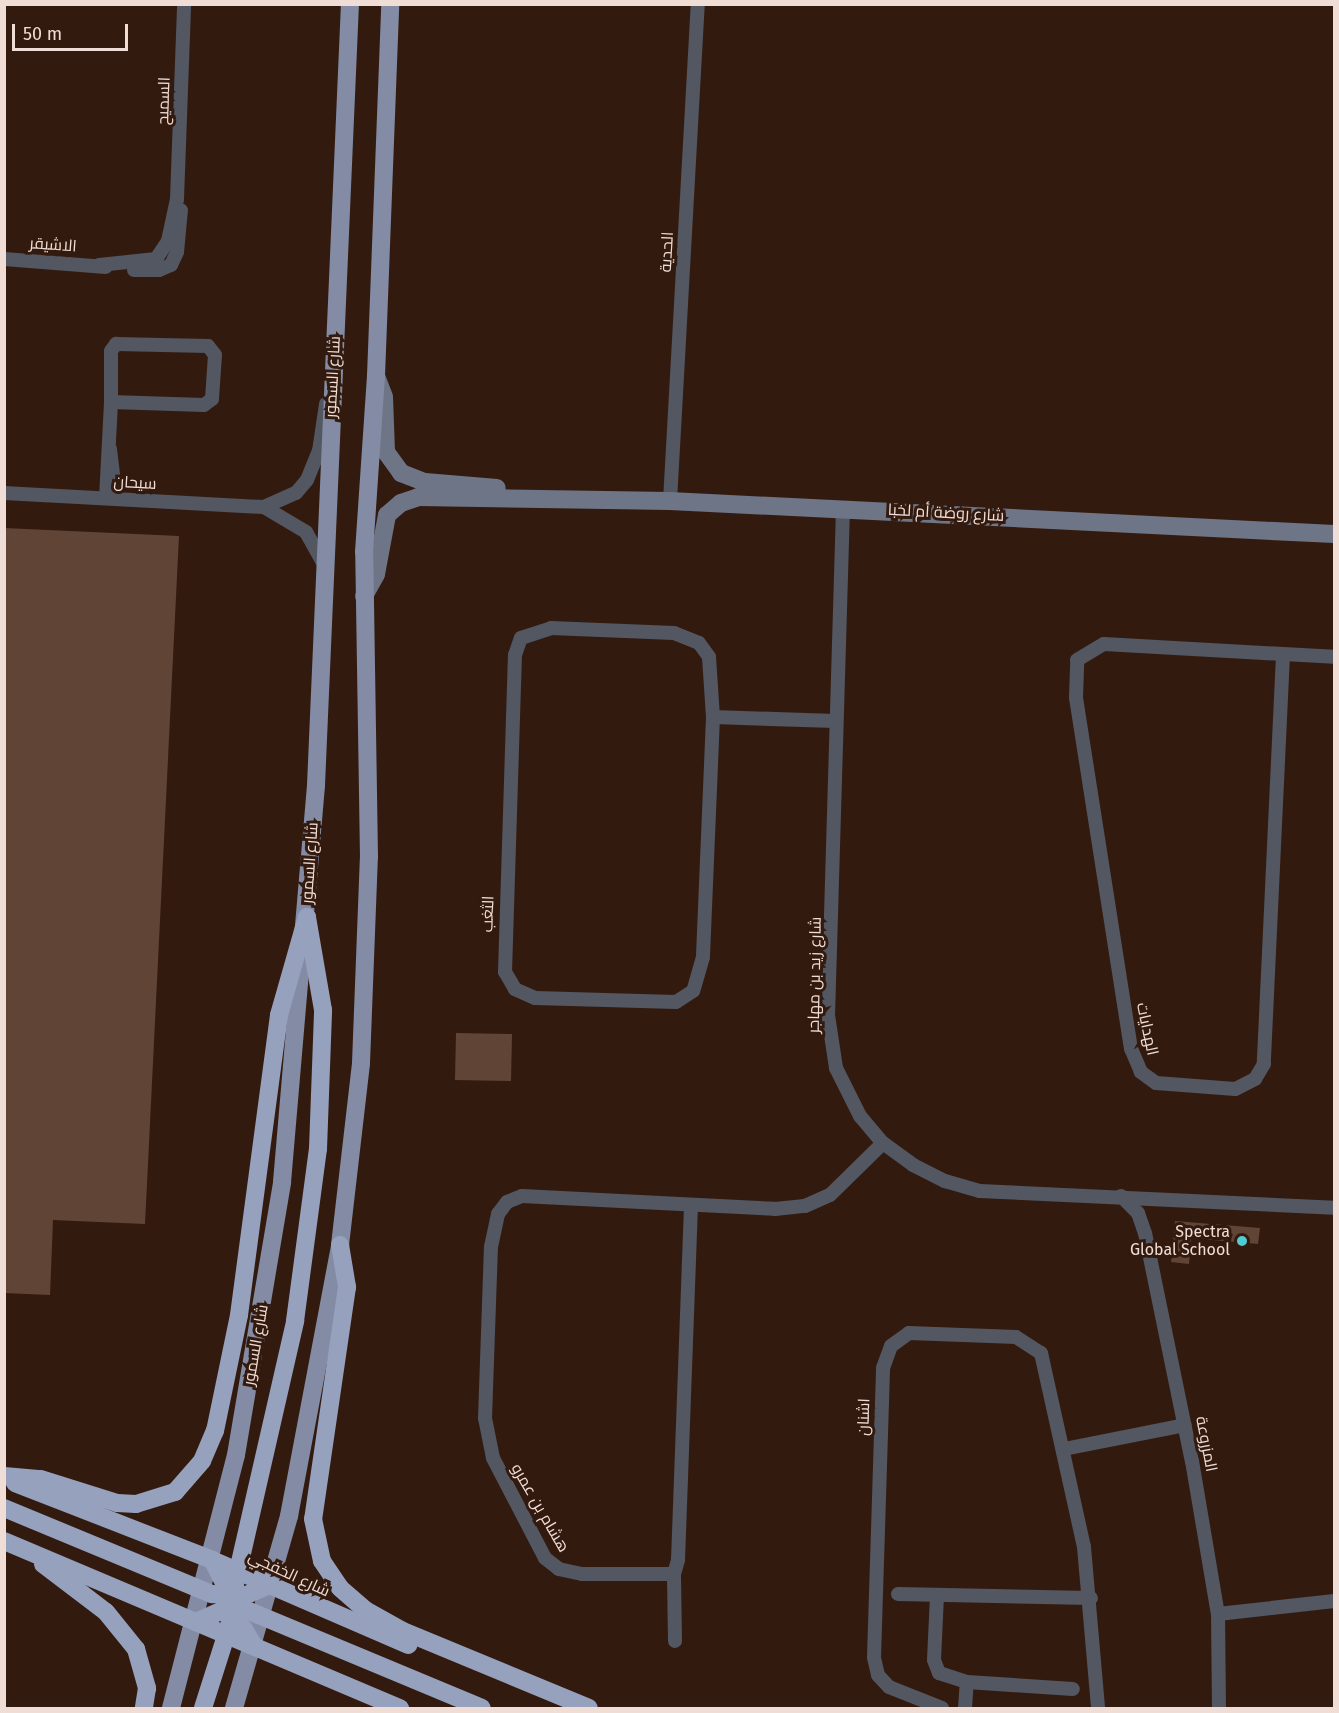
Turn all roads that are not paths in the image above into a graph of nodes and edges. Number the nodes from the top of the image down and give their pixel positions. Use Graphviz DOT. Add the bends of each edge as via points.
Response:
graph roads {
  1 [pos="184,4"];
  2 [pos="350,4"];
  3 [pos="390,4"];
  4 [pos="698,4"];
  5 [pos="4,259"];
  6 [pos="99,265"];
  7 [pos="334,346"];
  8 [pos="376,376"];
  9 [pos="111,402"];
  10 [pos="4,493"];
  11 [pos="557,497"];
  12 [pos="111,499"];
  13 [pos="670,501"];
  14 [pos="264,507"];
  15 [pos="843,508"];
  16 [pos="1335,534"];
  17 [pos="324,564"];
  18 [pos="364,596"];
  19 [pos="1283,656"];
  20 [pos="1335,657"];
  21 [pos="713,717"];
  22 [pos="835,721"];
  23 [pos="307,917"];
  24 [pos="883,1143"];
  25 [pos="1121,1196"];
  26 [pos="691,1205"];
  27 [pos="1335,1208"];
  28 [pos="340,1245"];
  29 [pos="1185,1425"];
  30 [pos="1064,1449"];
  31 [pos="4,1477"];
  32 [pos="4,1508"];
  33 [pos="12,1544"];
  34 [pos="212,1560"];
  35 [pos="238,1571"];
  36 [pos="674,1574"];
  37 [pos="270,1585"];
  38 [pos="204,1591"];
  39 [pos="898,1594"];
  40 [pos="937,1596"];
  41 [pos="1091,1598"];
  42 [pos="1335,1601"];
  43 [pos="232,1603"];
  44 [pos="1218,1614"];
  45 [pos="262,1616"];
  46 [pos="196,1623"];
  47 [pos="229,1636"];
  48 [pos="675,1641"];
  49 [pos="254,1646"];
  50 [pos="967,1682"];
  51 [pos="1073,1689"];
  52 [pos="144,1708"];
  53 [pos="171,1708"];
  54 [pos="203,1708"];
  55 [pos="234,1708"];
  56 [pos="400,1708"];
  57 [pos="482,1708"];
  58 [pos="556,1708"];
  59 [pos="589,1708"];
  60 [pos="942,1708"];
  61 [pos="965,1708"];
  62 [pos="1098,1708"];
  63 [pos="1219,1708"];
  1 -- 6 [label="street, السميح" via="179,243 171,265 151,271"];
  2 -- 7 [label="main road, شارع السمور"];
  3 -- 8 [label="main road"];
  4 -- 13 [label="street, الحدية"];
  5 -- 6 [label="street, الاشيقر"];
  7 -- 14 [label="street, سيحان" via="313,469 296,493"];
  7 -- 17 [label="main road, شارع السمور"];
  8 -- 11 [label="street, شارع روضة أم لخبا" via="384,397 386,452 401,473 424,482 537,491"];
  8 -- 18 [label="main road"];
  9 -- 9 [label="street" via="111,351 116,344 203,344 212,350 215,390 209,403"];
  9 -- 12 [label="street"];
  10 -- 12 [label="street, سيحان"];
  11 -- 13 [label="street, شارع روضة أم لخبا"];
  11 -- 18 [label="street, شارع روضة أم لخبا" via="418,497 401,503 383,523 376,574"];
  12 -- 14 [label="street, سيحان"];
  13 -- 15 [label="street, شارع روضة أم لخبا"];
  14 -- 17 [label="street, سيحان" via="306,532"];
  15 -- 16 [label="street, شارع روضة أم لخبا"];
  15 -- 22 [label="street, شارع زيد بن مهاجر"];
  17 -- 23 [label="main road, شارع السمور"];
  18 -- 28 [label="main road" via="369,857 362,1052"];
  19 -- 19 [label="street, الهدايات" via="1104,644 1083,652 1074,669 1131,1049 1141,1072 1156,1083 1235,1089 1250,1084 1264,1064"];
  19 -- 20 [label="street, الهدايات"];
  21 -- 21 [label="street, الثغب" via="709,657 691,638 551,628 522,638 515,655 503,962 514,989 535,998 666,1003 693,991 703,957"];
  21 -- 22 [label="street"];
  22 -- 24 [label="street, شارع زيد بن مهاجر" via="829,1033 836,1068 850,1101"];
  23 -- 31 [label="highway" via="279,1015 239,1315 215,1431 202,1461 187,1484 175,1492 136,1504 117,1503 41,1479"];
  23 -- 34 [label="main road, شارع السمور" via="278,1218"];
  23 -- 35 [label="highway" via="323,1010 318,1149 295,1321"];
  24 -- 25 [label="street, شارع زيد بن مهاجر" via="928,1174 971,1189"];
  24 -- 26 [label="street, هشام بن عمرو" via="830,1195 805,1206"];
  25 -- 27 [label="street, شارع زيد بن مهاجر"];
  25 -- 29 [label="street, المزروعة" via="1138,1213 1145,1233"];
  26 -- 36 [label="street" via="678,1560"];
  26 -- 36 [label="street, هشام بن عمرو" via="522,1196 501,1208 491,1247 485,1432 493,1458 545,1558 573,1573"];
  28 -- 37 [label="main road" via="288,1516"];
  28 -- 59 [label="highway" via="347,1287 313,1519 322,1561 340,1587 365,1610 403,1631"];
  29 -- 30 [label="street"];
  29 -- 44 [label="street, المزروعة"];
  30 -- 41 [label="street, اشنان"];
  30 -- 60 [label="street, اشنان" via="1046,1366 1031,1343 1003,1336 909,1333 887,1353 882,1376 874,1657 878,1675 889,1687"];
  31 -- 34 [label="highway, شارع الخفجي"];
  32 -- 38 [label="highway"];
  33 -- 46 [label="highway"];
  33 -- 52 [label="highway" via="93,1600 122,1629 144,1668"];
  34 -- 35 [label="highway, شارع الخفجي"];
  34 -- 38 [label="main road, شارع السمور"];
  34 -- 43 [label="highway"];
  35 -- 37 [label="highway, شارع الخفجي"];
  35 -- 43 [label="highway"];
  36 -- 48 [label="street"];
  37 -- 43 [label="highway"];
  37 -- 45 [label="main road"];
  37 -- 58 [label="highway, شارع الخفجي"];
  38 -- 43 [label="highway"];
  38 -- 46 [label="main road, شارع السمور"];
  39 -- 40 [label="street"];
  40 -- 41 [label="street"];
  40 -- 50 [label="street" via="935,1666 947,1678"];
  41 -- 62 [label="street, اشنان"];
  42 -- 44 [label="street"];
  43 -- 45 [label="highway"];
  43 -- 46 [label="highway"];
  43 -- 47 [label="highway"];
  43 -- 49 [label="highway"];
  44 -- 63 [label="street, المزروعة"];
  45 -- 49 [label="main road"];
  45 -- 57 [label="highway"];
  46 -- 47 [label="highway"];
  46 -- 53 [label="main road, شارع السمور"];
  47 -- 49 [label="highway"];
  47 -- 54 [label="highway"];
  49 -- 55 [label="main road"];
  49 -- 56 [label="highway"];
  50 -- 51 [label="street"];
  50 -- 61 [label="street"];
}
